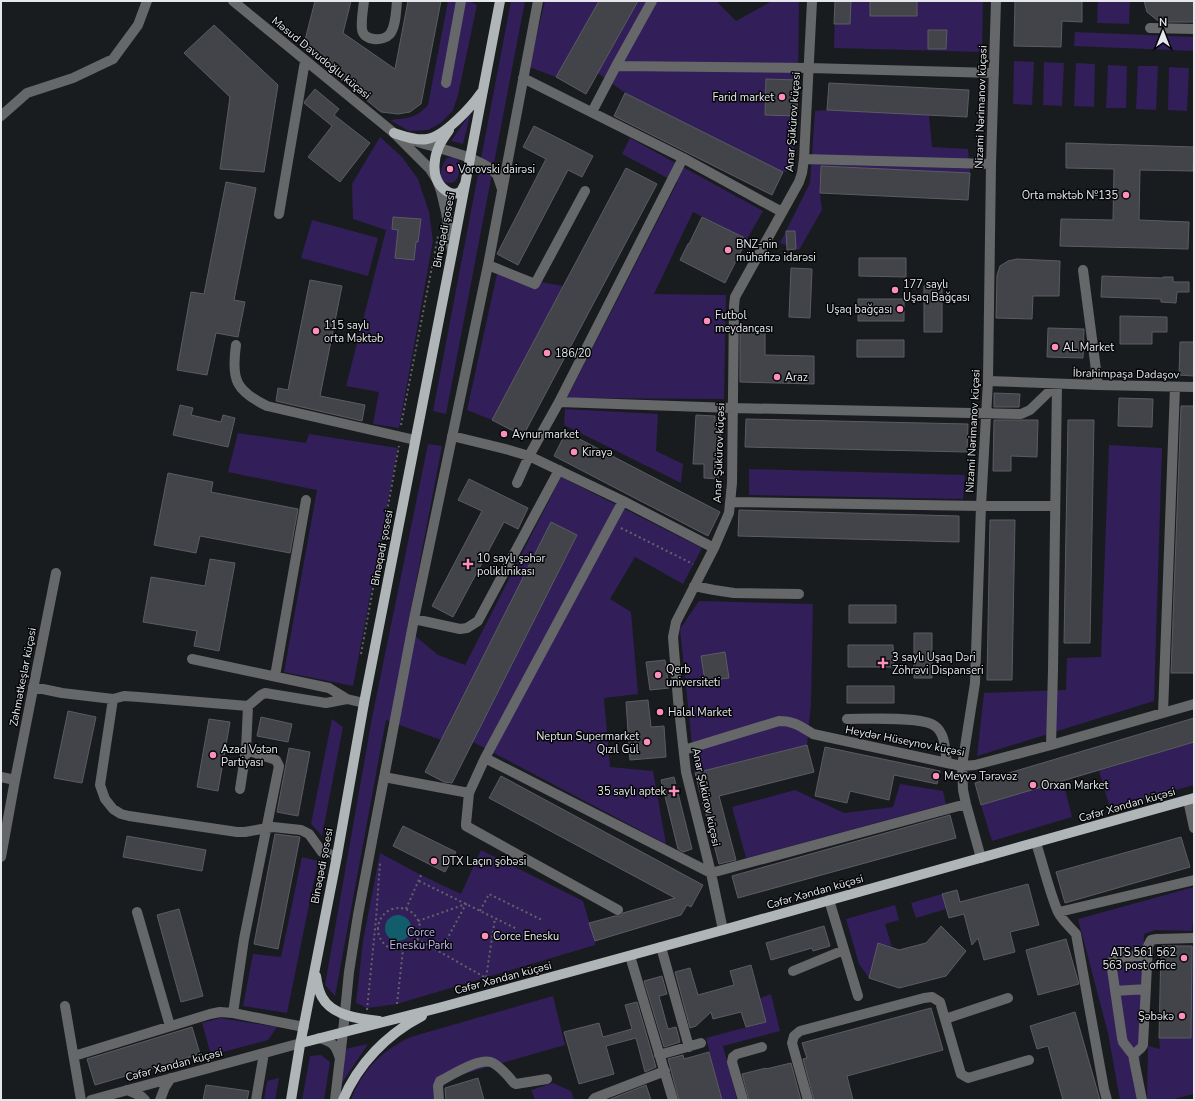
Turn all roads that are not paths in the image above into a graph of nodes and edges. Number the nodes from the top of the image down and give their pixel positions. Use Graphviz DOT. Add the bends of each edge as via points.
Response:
graph roads {
  1 [pos="147,1"];
  2 [pos="233,1"];
  3 [pos="364,1"];
  4 [pos="397,1"];
  5 [pos="461,1"];
  6 [pos="500,1"];
  7 [pos="538,1"];
  8 [pos="652,1"];
  9 [pos="812,1"];
  10 [pos="996,1"];
  11 [pos="1150,28"];
  12 [pos="1194,29"];
  13 [pos="305,61"];
  14 [pos="616,66"];
  15 [pos="809,68"];
  16 [pos="994,73"];
  17 [pos="523,78"];
  18 [pos="446,83"];
  19 [pos="484,88"];
  20 [pos="592,112"];
  21 [pos="1,116"];
  22 [pos="459,118"];
  23 [pos="394,133"];
  24 [pos="438,149"];
  25 [pos="458,154"];
  26 [pos="470,158"];
  27 [pos="683,158"];
  28 [pos="804,158"];
  29 [pos="991,164"];
  30 [pos="435,166"];
  31 [pos="436,180"];
  32 [pos="465,183"];
  33 [pos="502,189"];
  34 [pos="585,190"];
  35 [pos="782,212"];
  36 [pos="279,214"];
  37 [pos="452,253"];
  38 [pos="488,265"];
  39 [pos="1083,270"];
  40 [pos="236,345"];
  41 [pos="988,381"];
  42 [pos="1057,384"];
  43 [pos="1098,385"];
  44 [pos="1175,387"];
  45 [pos="1194,387"];
  46 [pos="559,402"];
  47 [pos="732,408"];
  48 [pos="986,414"];
  49 [pos="452,436"];
  50 [pos="415,440"];
  51 [pos="529,456"];
  52 [pos="559,470"];
  53 [pos="517,483"];
  54 [pos="306,500"];
  55 [pos="623,501"];
  56 [pos="731,502"];
  57 [pos="981,506"];
  58 [pos="1055,506"];
  59 [pos="714,548"];
  60 [pos="56,573"];
  61 [pos="694,586"];
  62 [pos="799,594"];
  63 [pos="414,619"];
  64 [pos="192,659"];
  65 [pos="275,676"];
  66 [pos="33,686"];
  67 [pos="113,699"];
  68 [pos="347,699"];
  69 [pos="364,703"];
  70 [pos="1194,704"];
  71 [pos="248,706"];
  72 [pos="1163,713"];
  73 [pos="847,719"];
  74 [pos="1051,746"];
  75 [pos="246,750"];
  76 [pos="684,750"];
  77 [pos="484,758"];
  78 [pos="947,764"];
  79 [pos="962,766"];
  80 [pos="1,777"];
  81 [pos="384,777"];
  82 [pos="15,780"];
  83 [pos="240,789"];
  84 [pos="469,793"];
  85 [pos="1191,799"];
  86 [pos="966,804"];
  87 [pos="1194,828"];
  88 [pos="266,829"];
  89 [pos="1036,843"];
  90 [pos="337,856"];
  91 [pos="1,857"];
  92 [pos="981,858"];
  93 [pos="711,873"];
  94 [pos="1194,880"];
  95 [pos="829,900"];
  96 [pos="618,910"];
  97 [pos="137,912"];
  98 [pos="1059,912"];
  99 [pos="723,930"];
  100 [pos="1194,938"];
  101 [pos="661,947"];
  102 [pos="844,950"];
  103 [pos="1148,955"];
  104 [pos="630,956"];
  105 [pos="315,967"];
  106 [pos="793,971"];
  107 [pos="1146,989"];
  108 [pos="1115,991"];
  109 [pos="858,996"];
  110 [pos="1008,998"];
  111 [pos="65,1006"];
  112 [pos="442,1007"];
  113 [pos="233,1013"];
  114 [pos="345,1014"];
  115 [pos="945,1019"];
  116 [pos="385,1022"];
  117 [pos="170,1026"];
  118 [pos="304,1027"];
  119 [pos="344,1032"];
  120 [pos="320,1038"];
  121 [pos="301,1043"];
  122 [pos="701,1043"];
  123 [pos="689,1047"];
  124 [pos="762,1047"];
  125 [pos="264,1053"];
  126 [pos="659,1055"];
  127 [pos="1133,1055"];
  128 [pos="74,1056"];
  129 [pos="1029,1060"];
  130 [pos="340,1061"];
  131 [pos="665,1071"];
  132 [pos="170,1078"];
  133 [pos="547,1079"];
  134 [pos="127,1090"];
  135 [pos="81,1100"];
  136 [pos="91,1100"];
  137 [pos="145,1100"];
  138 [pos="160,1100"];
  139 [pos="256,1100"];
  140 [pos="291,1100"];
  141 [pos="335,1100"];
  142 [pos="343,1100"];
  143 [pos="439,1100"];
  144 [pos="593,1100"];
  145 [pos="673,1100"];
  146 [pos="743,1100"];
  147 [pos="808,1100"];
  148 [pos="1107,1100"];
  149 [pos="1142,1100"];
  1 -- 21 [label="street" via="138,25 113,59 73,78 27,93"];
  2 -- 13 [label="street, Məsud Davudoğlu küçəsi"];
  3 -- 4 [label="street" via="362,29 368,37 376,39 385,38 390,34"];
  5 -- 18 [label="street"];
  6 -- 19 [label="main road, Binəqədi şosesi"];
  7 -- 17 [label="street"];
  8 -- 14 [label="street"];
  9 -- 15 [label="street, Anar Şükürov küçəsi"];
  10 -- 16 [label="street, Nizami Nərimanov küçəsi"];
  11 -- 12 [label="street"];
  13 -- 23 [label="street, Məsud Davudoğlu küçəsi"];
  13 -- 36 [label="street"];
  14 -- 15 [label="street"];
  14 -- 20 [label="street"];
  15 -- 16 [label="street"];
  15 -- 28 [label="street, Anar Şükürov küçəsi"];
  16 -- 29 [label="street, Nizami Nərimanov küçəsi"];
  17 -- 20 [label="street"];
  17 -- 33 [label="street"];
  19 -- 22 [label="main road"];
  19 -- 26 [label="main road, Binəqədi şosesi"];
  20 -- 27 [label="street"];
  22 -- 23 [label="main road" via="433,138 420,140"];
  22 -- 24 [label="main road"];
  23 -- 24 [label="street"];
  23 -- 31 [label="street"];
  24 -- 25 [label="street"];
  24 -- 30 [label="main road"];
  25 -- 26 [label="street"];
  25 -- 30 [label="street" via="443,156"];
  26 -- 32 [label="main road, Binəqədi şosesi"];
  26 -- 33 [label="street" via="490,167 499,179"];
  27 -- 35 [label="street"];
  27 -- 46 [label="street"];
  28 -- 29 [label="street"];
  28 -- 35 [label="street, Anar Şükürov küçəsi" via="799,182"];
  29 -- 41 [label="street, Nizami Nərimanov küçəsi"];
  30 -- 31 [label="main road"];
  31 -- 32 [label="main road" via="448,192 456,194 462,190"];
  31 -- 37 [label="street" via="446,212"];
  32 -- 37 [label="main road, Binəqədi şosesi"];
  33 -- 38 [label="street"];
  34 -- 38 [label="street" via="535,284"];
  35 -- 47 [label="street, Anar Şükürov küçəsi" via="735,297"];
  37 -- 50 [label="main road, Binəqədi şosesi"];
  38 -- 49 [label="street"];
  39 -- 43 [label="street"];
  40 -- 50 [label="street" via="234,376 240,387 254,400 267,406"];
  41 -- 42 [label="street, İbrahimpaşa Dadaşov"];
  41 -- 48 [label="street, Nizami Nərimanov küçəsi"];
  42 -- 43 [label="street, İbrahimpaşa Dadaşov"];
  42 -- 48 [label="street" via="1030,410 1021,414"];
  42 -- 58 [label="street"];
  43 -- 44 [label="street, İbrahimpaşa Dadaşov"];
  44 -- 45 [label="street, İbrahimpaşa Dadaşov"];
  44 -- 72 [label="street"];
  46 -- 47 [label="street"];
  46 -- 51 [label="street"];
  47 -- 48 [label="street"];
  47 -- 56 [label="street, Anar Şükürov küçəsi"];
  48 -- 57 [label="street, Nizami Nərimanov küçəsi"];
  49 -- 51 [label="street"];
  49 -- 63 [label="street"];
  50 -- 69 [label="main road, Binəqədi şosesi"];
  51 -- 52 [label="street"];
  51 -- 53 [label="street"];
  52 -- 55 [label="street"];
  52 -- 63 [label="street" via="478,621 460,629"];
  54 -- 65 [label="street"];
  55 -- 59 [label="street"];
  55 -- 77 [label="street"];
  56 -- 57 [label="street"];
  56 -- 59 [label="street, Anar Şükürov küçəsi"];
  57 -- 58 [label="street"];
  57 -- 79 [label="street, Nizami Nərimanov küçəsi" via="974,682"];
  58 -- 74 [label="street"];
  59 -- 61 [label="street, Anar Şükürov küçəsi"];
  60 -- 66 [label="street, Zəhmətkeşlər küçəsi"];
  61 -- 62 [label="street" via="734,593"];
  61 -- 76 [label="street, Anar Şükürov küçəsi" via="676,622 673,637"];
  63 -- 81 [label="street"];
  64 -- 65 [label="street"];
  65 -- 68 [label="street" via="329,688"];
  66 -- 67 [label="street" via="62,693"];
  66 -- 82 [label="street, Zəhmətkeşlər küçəsi"];
  67 -- 71 [label="street" via="124,696"];
  67 -- 88 [label="street" via="100,785 105,800 113,809 129,816 237,832"];
  68 -- 69 [label="street"];
  68 -- 71 [label="street" via="326,703 266,693"];
  69 -- 90 [label="main road, Binəqədi şosesi"];
  70 -- 72 [label="street, Heydər Hüseynov küçəsi"];
  71 -- 75 [label="street"];
  72 -- 74 [label="street, Heydər Hüseynov küçəsi"];
  73 -- 78 [label="street" via="909,719 936,726 942,736"];
  74 -- 79 [label="street, Heydər Hüseynov küçəsi"];
  75 -- 83 [label="street"];
  75 -- 88 [label="street" via="276,760 279,766"];
  76 -- 78 [label="street, Heydər Hüseynov küçəsi" via="779,721 788,721 813,734"];
  76 -- 93 [label="street, Anar Şükürov küçəsi" via="686,772"];
  77 -- 84 [label="street"];
  77 -- 93 [label="street"];
  78 -- 79 [label="street, Heydər Hüseynov küçəsi"];
  79 -- 86 [label="street, Nizami Nərimanov küçəsi"];
  80 -- 82 [label="street"];
  81 -- 84 [label="street"];
  81 -- 114 [label="street" via="358,915"];
  82 -- 91 [label="street, Zəhmətkeşlər küçəsi"];
  84 -- 96 [label="street" via="466,826"];
  85 -- 87 [label="street"];
  85 -- 89 [label="main road, Cəfər Xəndan küçəsi"];
  86 -- 92 [label="street, Nizami Nərimanov küçəsi"];
  86 -- 93 [label="street"];
  88 -- 90 [label="street" via="273,827 302,830 309,834 322,852"];
  88 -- 113 [label="street" via="244,939"];
  89 -- 92 [label="main road, Cəfər Xəndan küçəsi"];
  89 -- 98 [label="street"];
  90 -- 105 [label="main road, Binəqədi şosesi"];
  92 -- 95 [label="main road, Cəfər Xəndan küçəsi"];
  93 -- 99 [label="street, Anar Şükürov küçəsi"];
  94 -- 98 [label="street"];
  95 -- 99 [label="main road, Cəfər Xəndan küçəsi"];
  95 -- 102 [label="street"];
  97 -- 117 [label="street"];
  98 -- 148 [label="street" via="1076,934"];
  99 -- 101 [label="main road, Cəfər Xəndan küçəsi"];
  100 -- 103 [label="street" via="1151,940"];
  101 -- 104 [label="main road, Cəfər Xəndan küçəsi"];
  101 -- 123 [label="street"];
  102 -- 106 [label="street"];
  102 -- 109 [label="street"];
  103 -- 107 [label="street"];
  103 -- 108 [label="street" via="1113,959 1111,966"];
  104 -- 112 [label="main road, Cəfər Xəndan küçəsi"];
  104 -- 126 [label="street"];
  105 -- 114 [label="main road" via="318,988 325,1001"];
  105 -- 118 [label="main road, Binəqədi şosesi"];
  107 -- 108 [label="street"];
  107 -- 127 [label="street" via="1143,1045"];
  108 -- 127 [label="street" via="1123,1042"];
  110 -- 115 [label="street"];
  111 -- 128 [label="street"];
  112 -- 116 [label="main road"];
  112 -- 142 [label="main road" via="411,1022 383,1043 359,1070"];
  113 -- 117 [label="street" via="210,1014"];
  113 -- 118 [label="street"];
  114 -- 116 [label="main road"];
  114 -- 119 [label="street"];
  115 -- 129 [label="street" via="961,1074 968,1078"];
  115 -- 147 [label="street" via="940,1002 932,997 800,1031 794,1036 792,1043"];
  116 -- 119 [label="main road"];
  117 -- 128 [label="street"];
  118 -- 121 [label="main road, Binəqədi şosesi"];
  119 -- 120 [label="main road"];
  119 -- 130 [label="street"];
  120 -- 121 [label="main road"];
  120 -- 130 [label="street" via="335,1046"];
  121 -- 125 [label="street, Cəfər Xəndan küçəsi"];
  121 -- 140 [label="main road, Binəqədi şosesi"];
  122 -- 123 [label="street"];
  123 -- 126 [label="street"];
  124 -- 146 [label="street" via="733,1057 732,1062"];
  125 -- 132 [label="street, Cəfər Xəndan küçəsi"];
  125 -- 139 [label="street"];
  126 -- 131 [label="street"];
  127 -- 149 [label="street"];
  128 -- 135 [label="street"];
  130 -- 141 [label="street"];
  131 -- 144 [label="street"];
  131 -- 145 [label="street"];
  132 -- 134 [label="street, Cəfər Xəndan küçəsi"];
  132 -- 138 [label="street"];
  133 -- 143 [label="street" via="516,1084 492,1062 478,1062 440,1080"];
  134 -- 136 [label="street, Cəfər Xəndan küçəsi"];
  134 -- 137 [label="street"];
}
